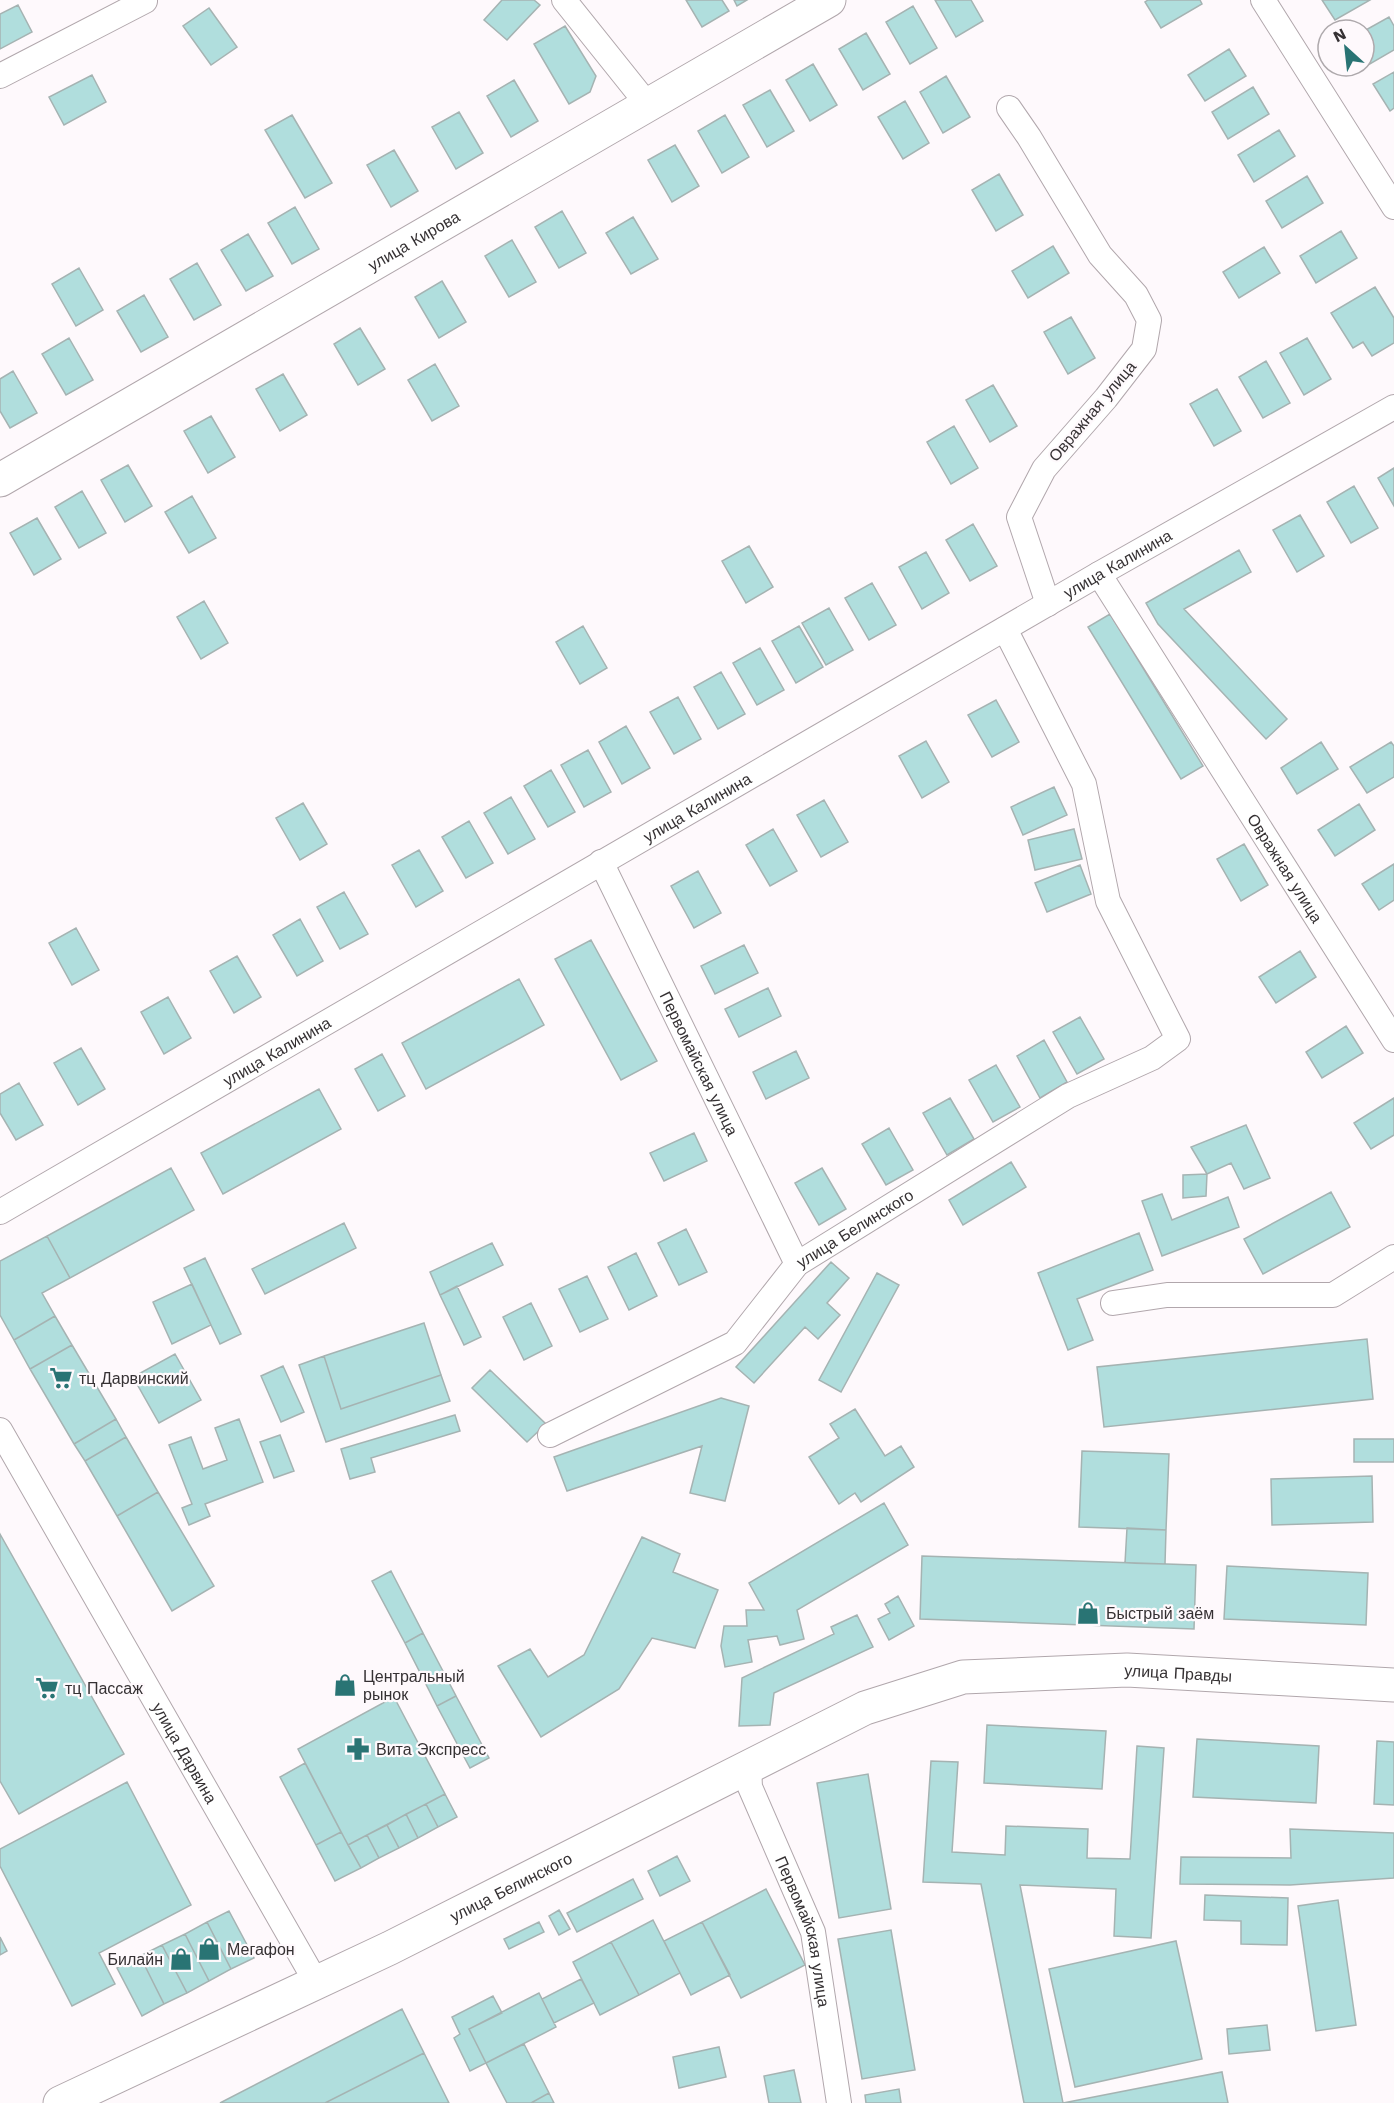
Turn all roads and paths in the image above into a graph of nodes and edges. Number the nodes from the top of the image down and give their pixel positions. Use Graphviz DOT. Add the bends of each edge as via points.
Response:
graph roads {
  1 [pos="564,0"];
  2 [pos="829,0"];
  3 [pos="1263,0"];
  4 [pos="145,1"];
  5 [pos="0,76"];
  6 [pos="648,105"];
  7 [pos="1009,108"];
  8 [pos="1394,207"];
  9 [pos="1394,407"];
  10 [pos="0,480"];
  11 [pos="1099,574"];
  12 [pos="1048,604"];
  13 [pos="1005,628"];
  14 [pos="601,862"];
  15 [pos="1394,1040"];
  16 [pos="0,1212"];
  17 [pos="1394,1257"];
  18 [pos="797,1264"];
  19 [pos="1113,1303"];
  20 [pos="0,1430"];
  21 [pos="550,1435"];
  22 [pos="963,1677"];
  23 [pos="1394,1685"];
  24 [pos="749,1766"];
  25 [pos="316,1982"];
  26 [pos="60,2103"];
  27 [pos="839,2103"];
  1 -- 6 [label="street"];
  2 -- 6 [label="street, улица Кирова"];
  3 -- 8 [label="street"];
  4 -- 5 [label="street"];
  6 -- 10 [label="street, улица Кирова"];
  7 -- 12 [label="street, Овражная улица" via="1100,255 1136,294 1149,320 1144,349 1044,469 1018,517"];
  9 -- 11 [label="street, улица Калинина"];
  11 -- 12 [label="street, улица Калинина"];
  11 -- 15 [label="street, Овражная улица"];
  12 -- 13 [label="street, улица Калинина"];
  13 -- 14 [label="street, улица Калинина"];
  13 -- 18 [label="street, улица Белинского" via="1084,783 1108,901 1178,1039 1152,1059 1068,1096"];
  14 -- 16 [label="street, улица Калинина"];
  14 -- 18 [label="street, Первомайская улица"];
  17 -- 19 [label="street" via="1333,1295 1167,1295"];
  18 -- 21 [label="street, улица Белинского" via="735,1343"];
  20 -- 25 [label="street, улица Дарвина"];
  22 -- 23 [label="street, улица Правды" via="1127,1670"];
  22 -- 24 [label="street, улица Белинского" via="865,1708"];
  24 -- 25 [label="street, улица Белинского"];
  24 -- 27 [label="street, Первомайская улица" via="750,1787 813,1932"];
  25 -- 26 [label="street, улица Белинского"];
}
